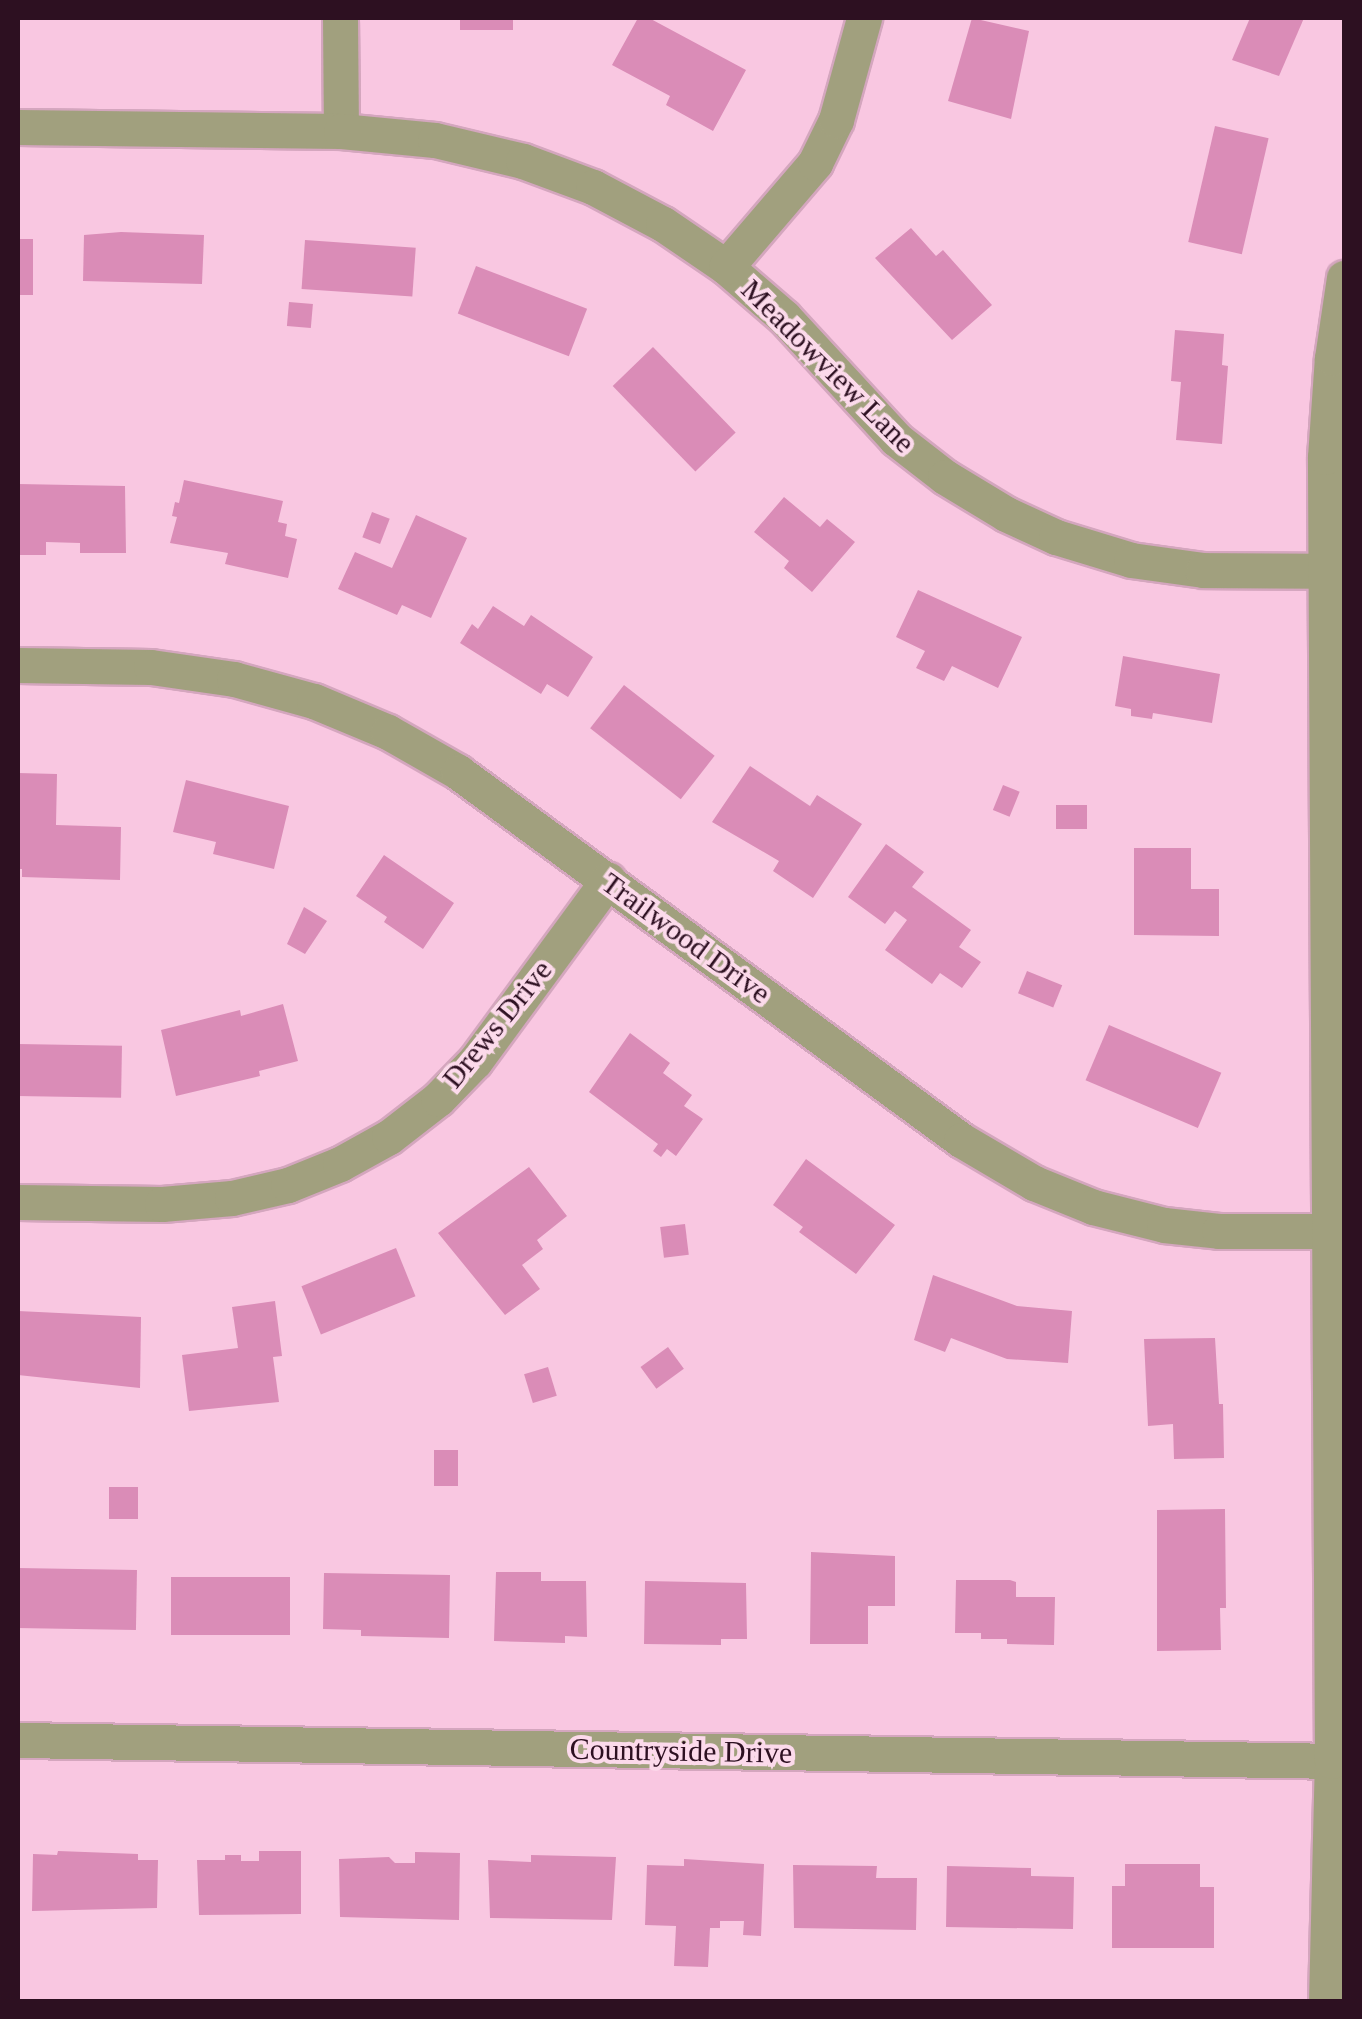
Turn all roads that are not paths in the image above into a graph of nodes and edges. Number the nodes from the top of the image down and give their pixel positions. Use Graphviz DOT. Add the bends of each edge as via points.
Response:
graph roads {
  1 [pos="340,18"];
  2 [pos="864,18"];
  3 [pos="18,127"];
  4 [pos="341,131"];
  5 [pos="726,267"];
  6 [pos="1344,278"];
  7 [pos="1335,571"];
  8 [pos="18,665"];
  9 [pos="608,880"];
  10 [pos="18,1202"];
  11 [pos="1337,1231"];
  12 [pos="18,1740"];
  13 [pos="1338,1761"];
  14 [pos="1327,1999"];
  1 -- 4 [label="street"];
  2 -- 5 [label="street" via="836,120 815,163"];
  3 -- 4 [label="street, Meadowview Lane"];
  4 -- 5 [label="street, Meadowview Lane" via="436,140 523,161 663,224"];
  5 -- 7 [label="street, Meadowview Lane" via="784,317 896,438 945,478 1006,514 1132,560 1203,570"];
  6 -- 7 [label="street" via="1325,457"];
  7 -- 11 [label="street"];
  8 -- 9 [label="street, Trailwood Drive" via="151,667 234,679 314,701 458,772"];
  9 -- 10 [label="street, Drews Drive" via="475,1060 390,1136 340,1164 232,1198"];
  9 -- 11 [label="street, Trailwood Drive" via="961,1140 1034,1183 1164,1225"];
  11 -- 13 [label="street"];
  12 -- 13 [label="street, Countryside Drive"];
  13 -- 14 [label="street"];
}
